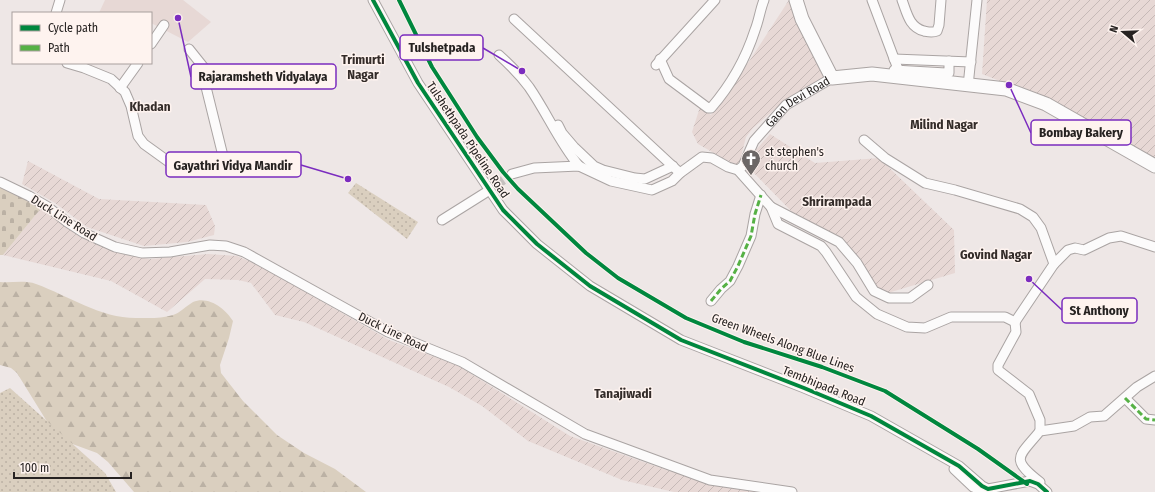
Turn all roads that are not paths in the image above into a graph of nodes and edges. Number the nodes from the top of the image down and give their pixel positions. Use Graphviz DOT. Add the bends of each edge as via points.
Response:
graph roads {
  1 [pos="60,0"];
  2 [pos="373,0"];
  3 [pos="715,0"];
  4 [pos="764,0"];
  5 [pos="796,0"];
  6 [pos="872,0"];
  7 [pos="902,0"];
  8 [pos="941,0"];
  9 [pos="977,0"];
  10 [pos="56,12"];
  11 [pos="514,19"];
  12 [pos="164,25"];
  13 [pos="152,43"];
  14 [pos="189,49"];
  15 [pos="499,55"];
  16 [pos="894,59"];
  17 [pos="949,61"];
  18 [pos="971,62"];
  19 [pos="70,64"];
  20 [pos="137,64"];
  21 [pos="888,70"];
  22 [pos="900,74"];
  23 [pos="832,78"];
  24 [pos="968,86"];
  25 [pos="120,88"];
  26 [pos="558,125"];
  27 [pos="864,140"];
  28 [pos="579,166"];
  29 [pos="673,166"];
  30 [pos="1155,166"];
  31 [pos="738,170"];
  32 [pos="680,173"];
  33 [pos="512,174"];
  34 [pos="0,182"];
  35 [pos="761,195"];
  36 [pos="771,207"];
  37 [pos="503,210"];
  38 [pos="442,220"];
  39 [pos="1155,247"];
  40 [pos="1054,264"];
  41 [pos="928,285"];
  42 [pos="590,286"];
  43 [pos="711,301"];
  44 [pos="1015,322"];
  45 [pos="1155,376"];
  46 [pos="1125,398"];
  47 [pos="1155,420"];
  48 [pos="1040,430"];
  49 [pos="984,489"];
  50 [pos="792,492"];
  51 [pos="1047,492"];
  52 [pos="1052,492"];
  1 -- 10 [label="street"];
  2 -- 37 [label="street, Tulshethpada Pipeline Road" via="418,83"];
  3 -- 4 [label="street" via="658,62 669,79 708,108 711,108 728,85 745,57"];
  5 -- 23 [label="street" via="802,19"];
  6 -- 16 [label="street"];
  7 -- 8 [label="street" via="911,23 919,30 933,33 939,25"];
  9 -- 18 [label="street"];
  11 -- 29 [label="street"];
  12 -- 13 [label="street"];
  14 -- 25 [label="street" via="205,69 206,87 224,160 180,165 169,162 144,144 138,136 131,106 125,92"];
  15 -- 28 [label="street" via="529,87 567,152"];
  16 -- 17 [label="street"];
  16 -- 22 [label="street"];
  17 -- 18 [label="street"];
  17 -- 22 [label="street" via="949,73 946,74"];
  18 -- 24 [label="street"];
  19 -- 25 [label="street" via="111,79"];
  20 -- 25 [label="street"];
  21 -- 22 [label="street"];
  22 -- 23 [label="street, Gaon Devi Road"];
  22 -- 24 [label="street, Gaon Devi Road"];
  23 -- 31 [label="street, Gaon Devi Road" via="786,105 754,141 743,166"];
  24 -- 30 [label="street, Gaon Devi Road" via="1006,89 1046,104"];
  26 -- 29 [label="street" via="574,147 594,166 603,170 645,179"];
  27 -- 40 [label="street" via="886,158 925,183 1020,209 1033,217 1041,228"];
  28 -- 32 [label="street" via="611,181 652,190 672,181"];
  28 -- 33 [label="street" via="534,168"];
  29 -- 32 [label="street"];
  31 -- 32 [label="street" via="712,158 702,157"];
  31 -- 35 [label="street"];
  34 -- 50 [label="street, Duck Line Road" via="48,207 84,233 115,247 142,253 170,252 210,245 226,246 244,252 388,332 462,362 585,434 710,480"];
  35 -- 36 [label="street"];
  35 -- 43 [label="street" via="751,236 738,266 730,281"];
  36 -- 41 [label="street" via="839,242 857,263 874,291 889,298 910,298"];
  36 -- 44 [label="street" via="778,224 821,246 856,297 877,314 907,327 925,328 951,317 1005,317"];
  37 -- 38 [label="street" via="495,207 483,194"];
  37 -- 42 [label="street, Tulshethpada Pipeline Road" via="537,244"];
  39 -- 40 [label="street" via="1121,236 1110,238 1084,250 1068,250"];
  40 -- 44 [label="street"];
  42 -- 49 [label="street, Tembhipada Road" via="680,340 871,416 959,466"];
  44 -- 48 [label="street" via="1016,332 998,365 998,370 1029,394 1040,420"];
  45 -- 46 [label="street"];
  46 -- 47 [label="street" via="1146,419"];
  46 -- 48 [label="street" via="1104,416 1090,417 1074,426"];
  48 -- 52 [label="street" via="1020,456 1020,463 1026,472"];
  49 -- 51 [label="street, Tembhipada Road" via="1030,481"];
}
